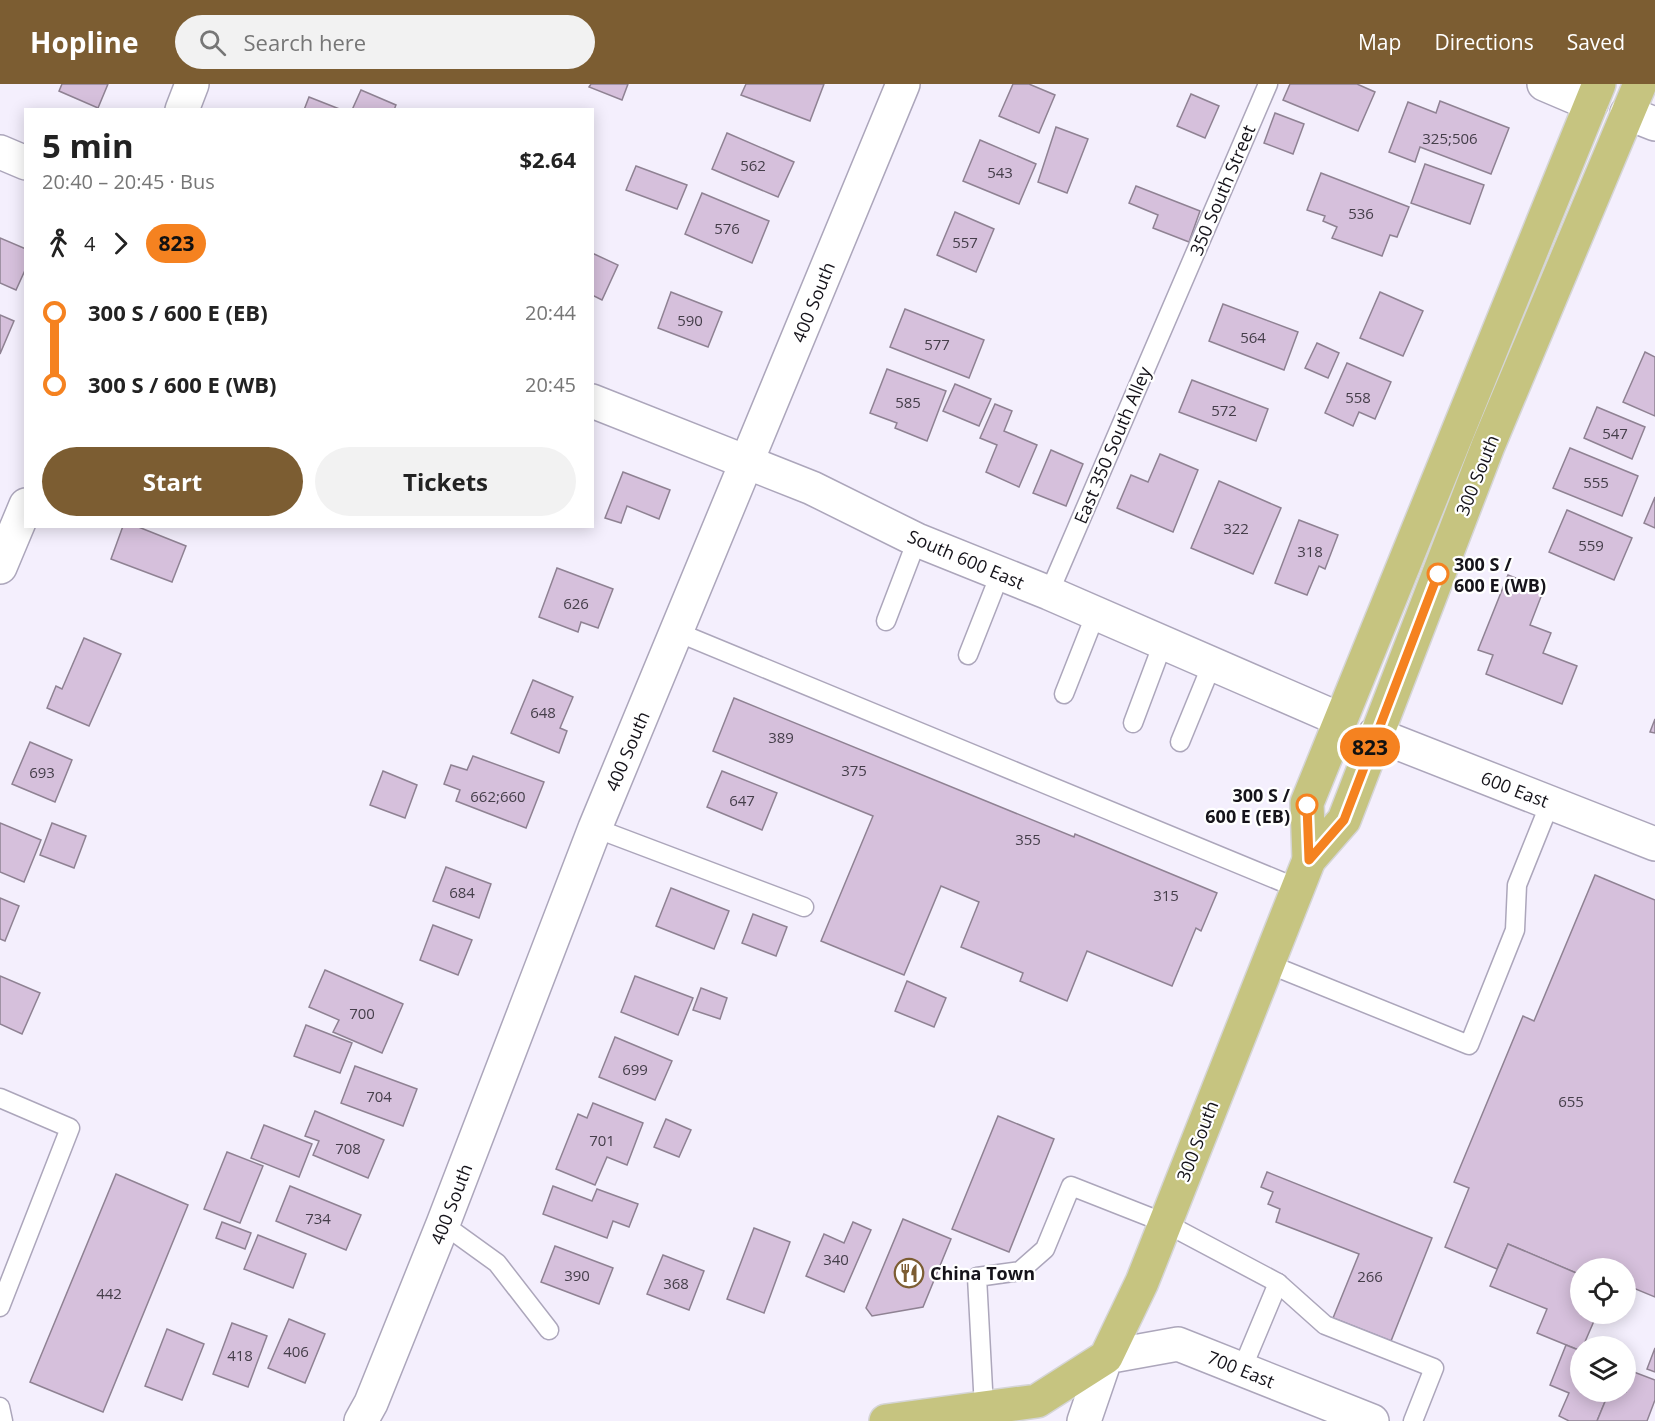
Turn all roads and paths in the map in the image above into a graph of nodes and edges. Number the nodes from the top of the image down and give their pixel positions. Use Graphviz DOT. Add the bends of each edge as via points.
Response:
graph roads {
  1 [pos="192,84"];
  2 [pos="903,84"];
  3 [pos="1268,84"];
  4 [pos="1544,84"];
  5 [pos="1595,94"];
  6 [pos="1640,107"];
  7 [pos="183,108"];
  8 [pos="0,152"];
  9 [pos="24,162"];
  10 [pos="1176,297"];
  11 [pos="594,403"];
  12 [pos="748,462"];
  13 [pos="14,516"];
  14 [pos="917,540"];
  15 [pos="0,567"];
  16 [pos="1000,574"];
  17 [pos="1049,593"];
  18 [pos="1096,613"];
  19 [pos="886,621"];
  20 [pos="676,632"];
  21 [pos="1163,643"];
  22 [pos="968,655"];
  23 [pos="1212,664"];
  24 [pos="1064,694"];
  25 [pos="1339,719"];
  26 [pos="1133,723"];
  27 [pos="1375,734"];
  28 [pos="1180,742"];
  29 [pos="1550,803"];
  30 [pos="595,828"];
  31 [pos="1655,844"];
  32 [pos="1303,874"];
  33 [pos="804,907"];
  34 [pos="1266,963"];
  35 [pos="0,1098"];
  36 [pos="1165,1223"];
  37 [pos="443,1224"];
  38 [pos="1278,1284"];
  39 [pos="2,1296"];
  40 [pos="549,1330"];
  41 [pos="1106,1357"];
  42 [pos="1242,1369"];
  43 [pos="0,1407"];
  44 [pos="984,1408"];
  45 [pos="3,1421"];
  46 [pos="361,1421"];
  47 [pos="886,1421"];
  48 [pos="1084,1421"];
  49 [pos="1372,1421"];
  50 [pos="1413,1421"];
  1 -- 7 [label="street"];
  2 -- 12 [label="street, 400 South"];
  3 -- 10 [label="lane, 350 South Street"];
  4 -- 5 [label="street"];
  5 -- 25 [label="main road, 300 South"];
  6 -- 27 [label="main road, 300 South" via="1488,447"];
  8 -- 9 [label="street"];
  10 -- 17 [label="lane, East 350 South Alley"];
  11 -- 12 [label="street, South 600 East"];
  12 -- 14 [label="street, South 600 East" via="812,488"];
  12 -- 20 [label="street, 400 South"];
  13 -- 15 [label="street"];
  14 -- 16 [label="street, South 600 East"];
  14 -- 19 [label="lane"];
  16 -- 17 [label="street, South 600 East"];
  16 -- 22 [label="lane"];
  17 -- 18 [label="street, South 600 East"];
  18 -- 21 [label="street, South 600 East"];
  18 -- 24 [label="lane"];
  20 -- 30 [label="street, 400 South"];
  20 -- 32 [label="lane"];
  21 -- 23 [label="street, South 600 East"];
  21 -- 26 [label="lane"];
  23 -- 25 [label="street, South 600 East"];
  23 -- 28 [label="lane"];
  25 -- 32 [label="main road, 300 South" via="1307,803"];
  27 -- 29 [label="street, 600 East"];
  27 -- 32 [label="main road, 300 South" via="1344,820"];
  29 -- 31 [label="street, 600 East"];
  29 -- 34 [label="lane" via="1517,885 1515,930 1469,1045"];
  30 -- 33 [label="lane"];
  30 -- 37 [label="street, 400 South"];
  32 -- 34 [label="main road, 300 South"];
  34 -- 36 [label="main road, 300 South"];
  35 -- 39 [label="lane" via="70,1128"];
  36 -- 38 [label="lane"];
  36 -- 41 [label="main road, 300 South" via="1143,1282"];
  36 -- 44 [label="lane" via="1071,1186 1045,1249 1020,1271 977,1277"];
  37 -- 40 [label="lane" via="497,1263"];
  37 -- 46 [label="street, 400 South"];
  38 -- 42 [label="lane"];
  38 -- 50 [label="lane" via="1325,1325 1434,1368"];
  41 -- 42 [label="street, 700 East" via="1179,1344"];
  41 -- 44 [label="main road" via="1037,1401"];
  41 -- 48 [label="street, 300 South"];
  42 -- 49 [label="street, 700 East"];
  43 -- 45 [label="lane"];
  44 -- 47 [label="main road"];
}
